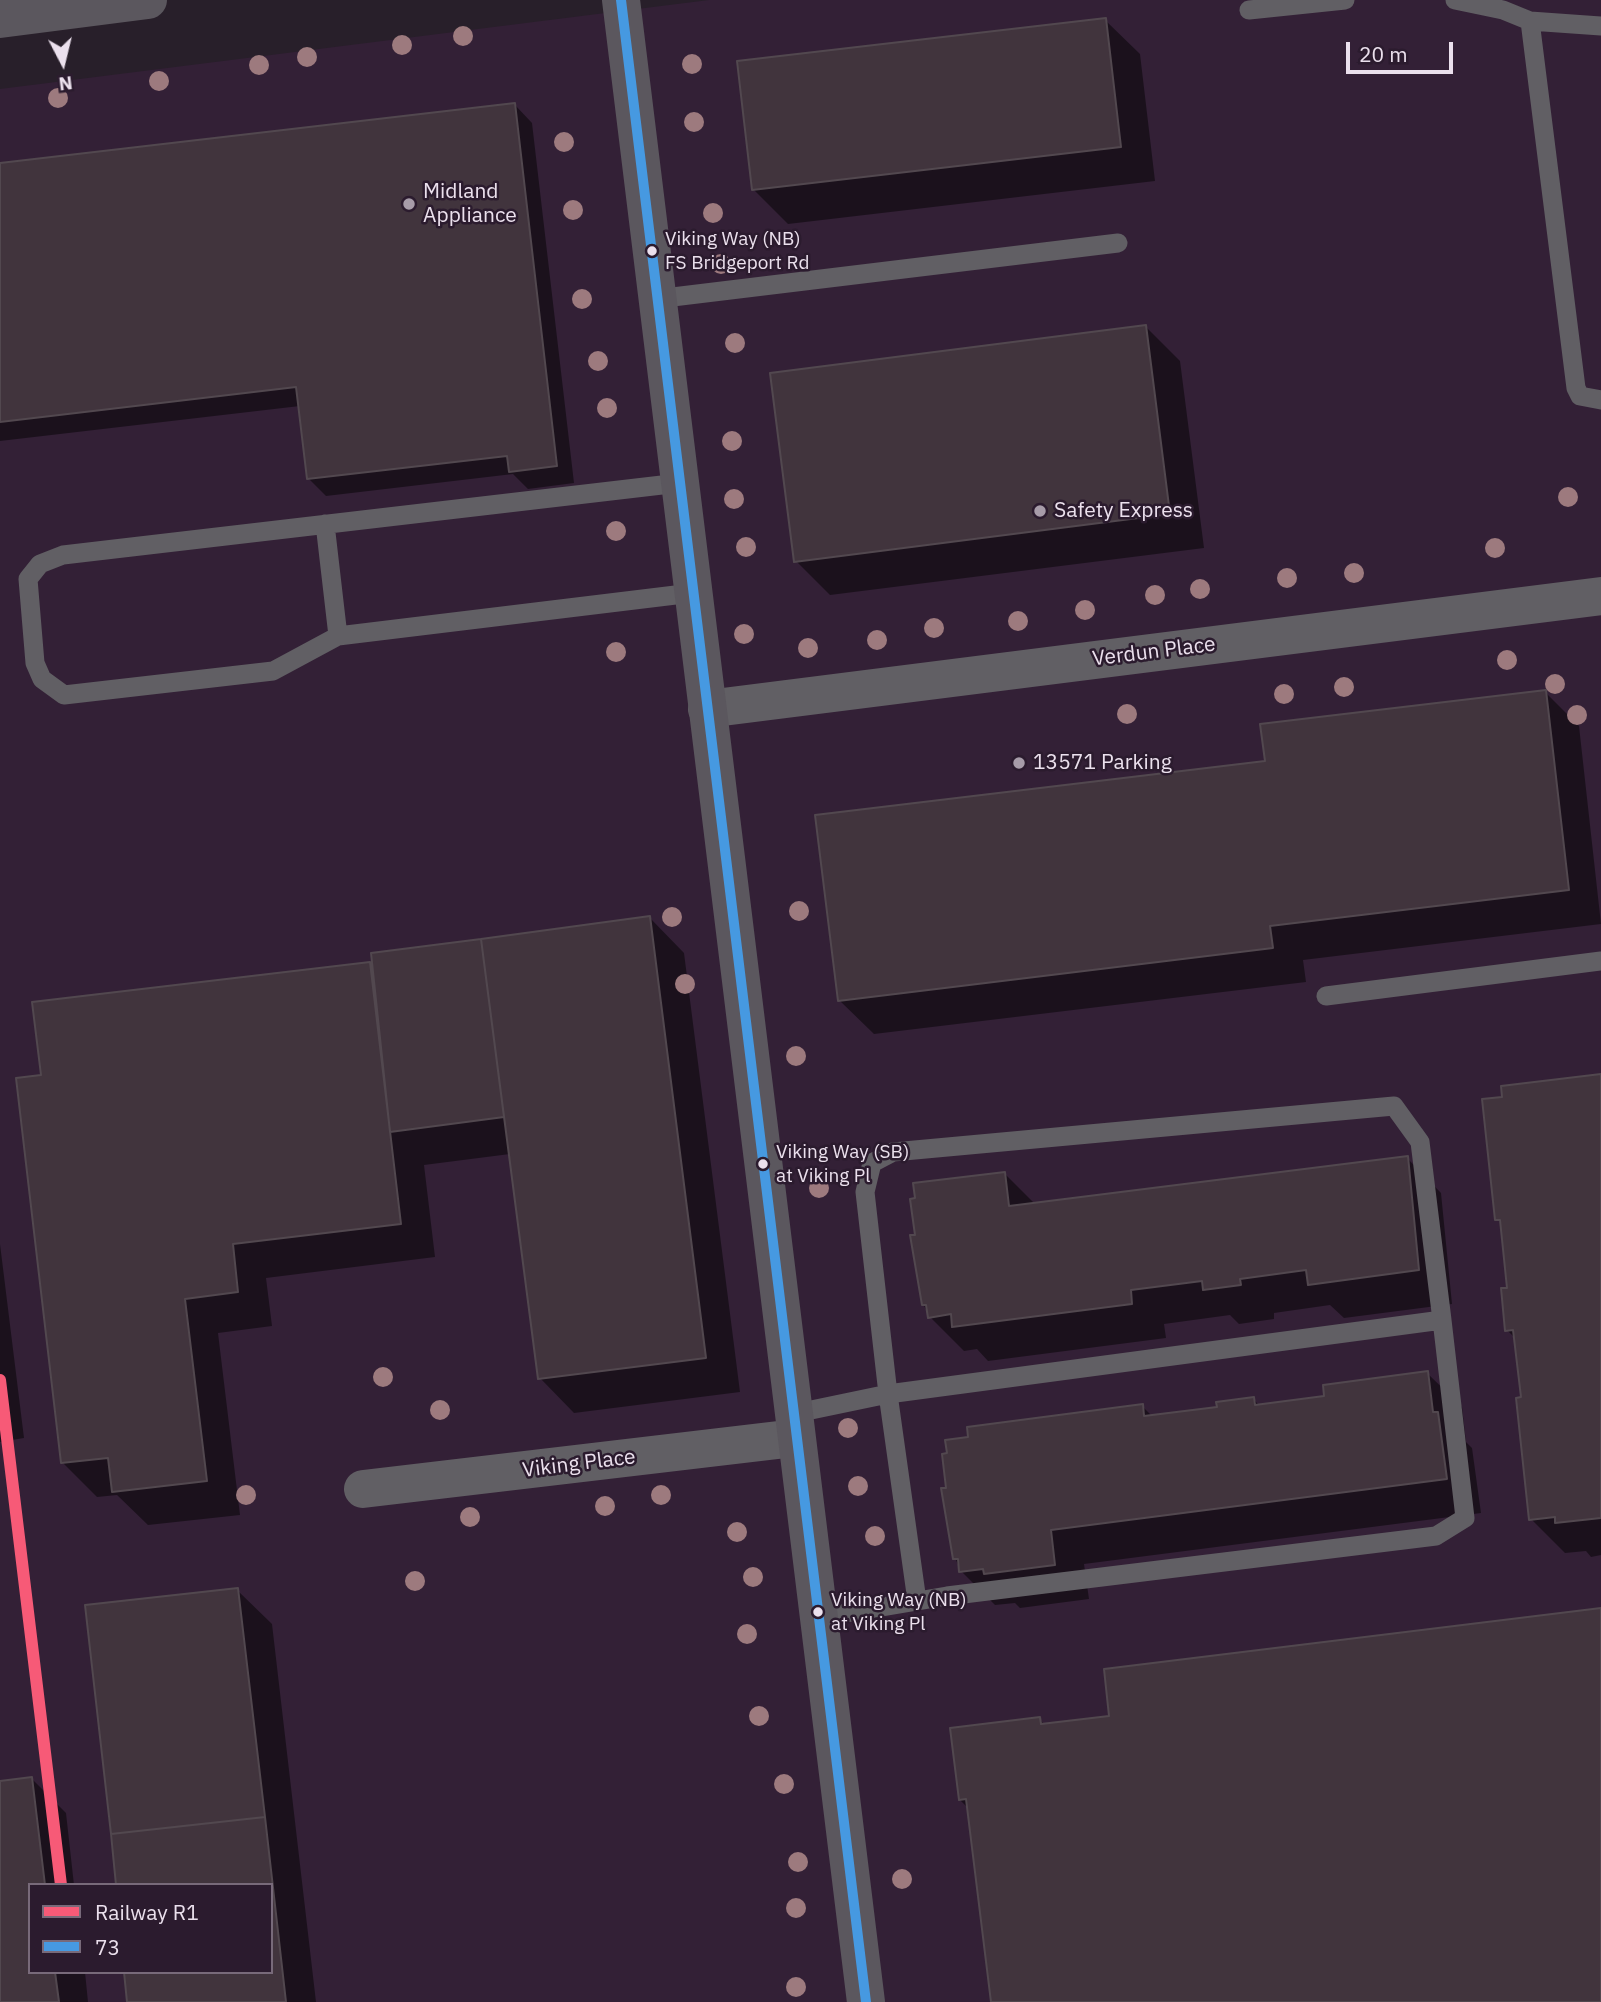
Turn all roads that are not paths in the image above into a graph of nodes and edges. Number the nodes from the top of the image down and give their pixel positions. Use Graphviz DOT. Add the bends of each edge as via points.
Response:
graph roads {
  1 [pos="621,0"];
  2 [pos="1345,0"];
  3 [pos="1455,0"];
  4 [pos="140,1"];
  5 [pos="1249,10"];
  6 [pos="0,19"];
  7 [pos="1530,21"];
  8 [pos="1601,26"];
  9 [pos="1118,243"];
  10 [pos="656,299"];
  11 [pos="1601,400"];
  12 [pos="679,483"];
  13 [pos="325,524"];
  14 [pos="692,593"];
  15 [pos="1601,596"];
  16 [pos="338,636"];
  17 [pos="706,709"];
  18 [pos="1601,961"];
  19 [pos="1326,996"];
  20 [pos="1442,1320"];
  21 [pos="888,1394"];
  22 [pos="793,1426"];
  23 [pos="363,1489"];
  24 [pos="917,1601"];
  25 [pos="817,1618"];
  26 [pos="866,2002"];
  1 -- 10 [label="street"];
  2 -- 5 [label="lane"];
  3 -- 7 [label="lane"];
  4 -- 6 [label="street"];
  7 -- 8 [label="lane"];
  7 -- 11 [label="lane" via="1576,388 1580,396"];
  9 -- 10 [label="lane"];
  10 -- 12 [label="street"];
  12 -- 13 [label="lane"];
  12 -- 14 [label="street"];
  13 -- 16 [label="lane"];
  13 -- 16 [label="lane" via="63,555 40,564 27,579 35,663 42,679 64,695 273,671"];
  14 -- 16 [label="lane"];
  14 -- 17 [label="street"];
  15 -- 17 [label="street, Verdun Place"];
  17 -- 22 [label="street"];
  18 -- 19 [label="lane"];
  20 -- 21 [label="lane"];
  20 -- 21 [label="lane" via="1420,1142 1394,1106 893,1152 872,1163 866,1192"];
  20 -- 24 [label="lane" via="1465,1518 1436,1536"];
  21 -- 22 [label="lane"];
  21 -- 24 [label="lane"];
  22 -- 23 [label="street, Viking Place"];
  22 -- 25 [label="street"];
  24 -- 25 [label="lane"];
  25 -- 26 [label="street"];
}
